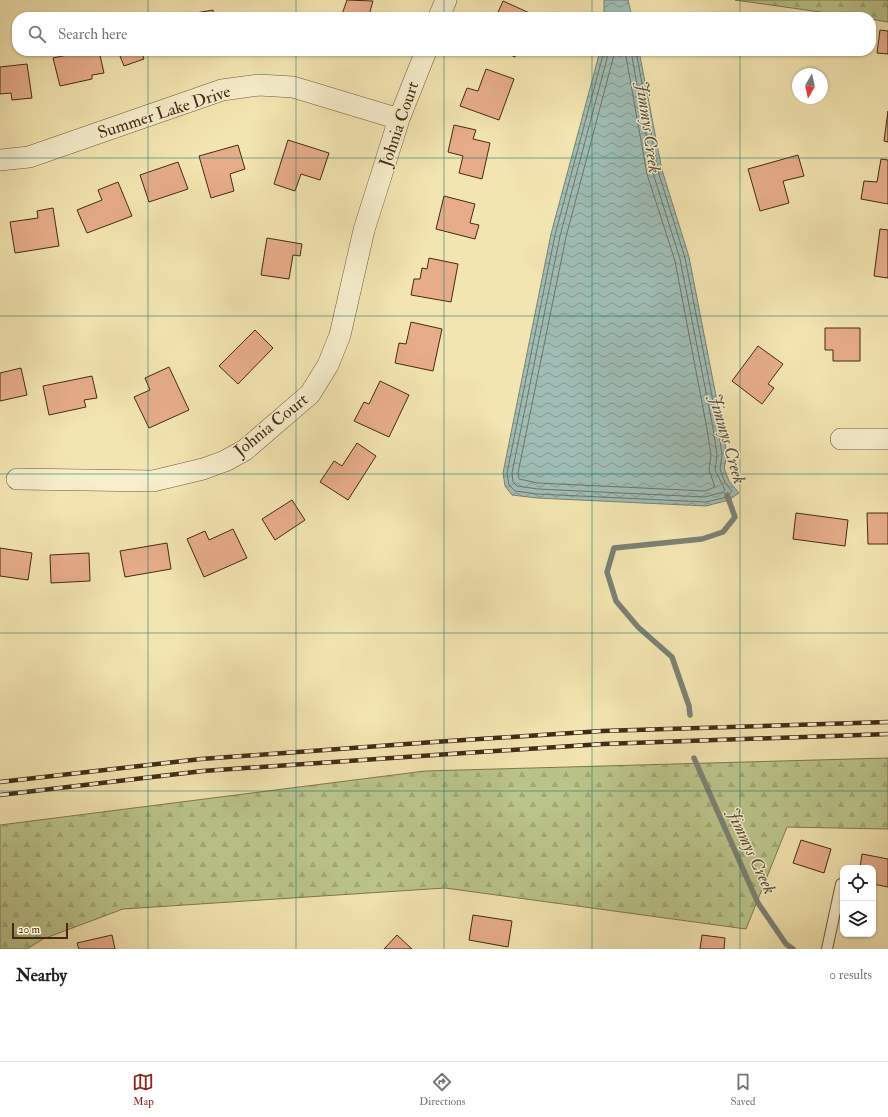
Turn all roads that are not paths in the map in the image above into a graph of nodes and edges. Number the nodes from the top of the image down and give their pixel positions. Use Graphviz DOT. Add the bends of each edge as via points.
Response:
graph roads {
  1 [pos="446,0"];
  2 [pos="441,12"];
  3 [pos="424,56"];
  4 [pos="399,119"];
  5 [pos="0,160"];
  6 [pos="841,439"];
  7 [pos="888,439"];
  8 [pos="17,479"];
  9 [pos="840,889"];
  10 [pos="827,949"];
  1 -- 2 [label="street"];
  3 -- 4 [label="street, Johnia Court"];
  4 -- 5 [label="street, Summer Lake Drive" via="293,87 259,85 222,90 29,157"];
  4 -- 8 [label="street, Johnia Court" via="364,230 340,335 328,365 310,394 245,450 203,469 154,481"];
  6 -- 7 [label="street"];
  9 -- 10 [label="lane"];
}
